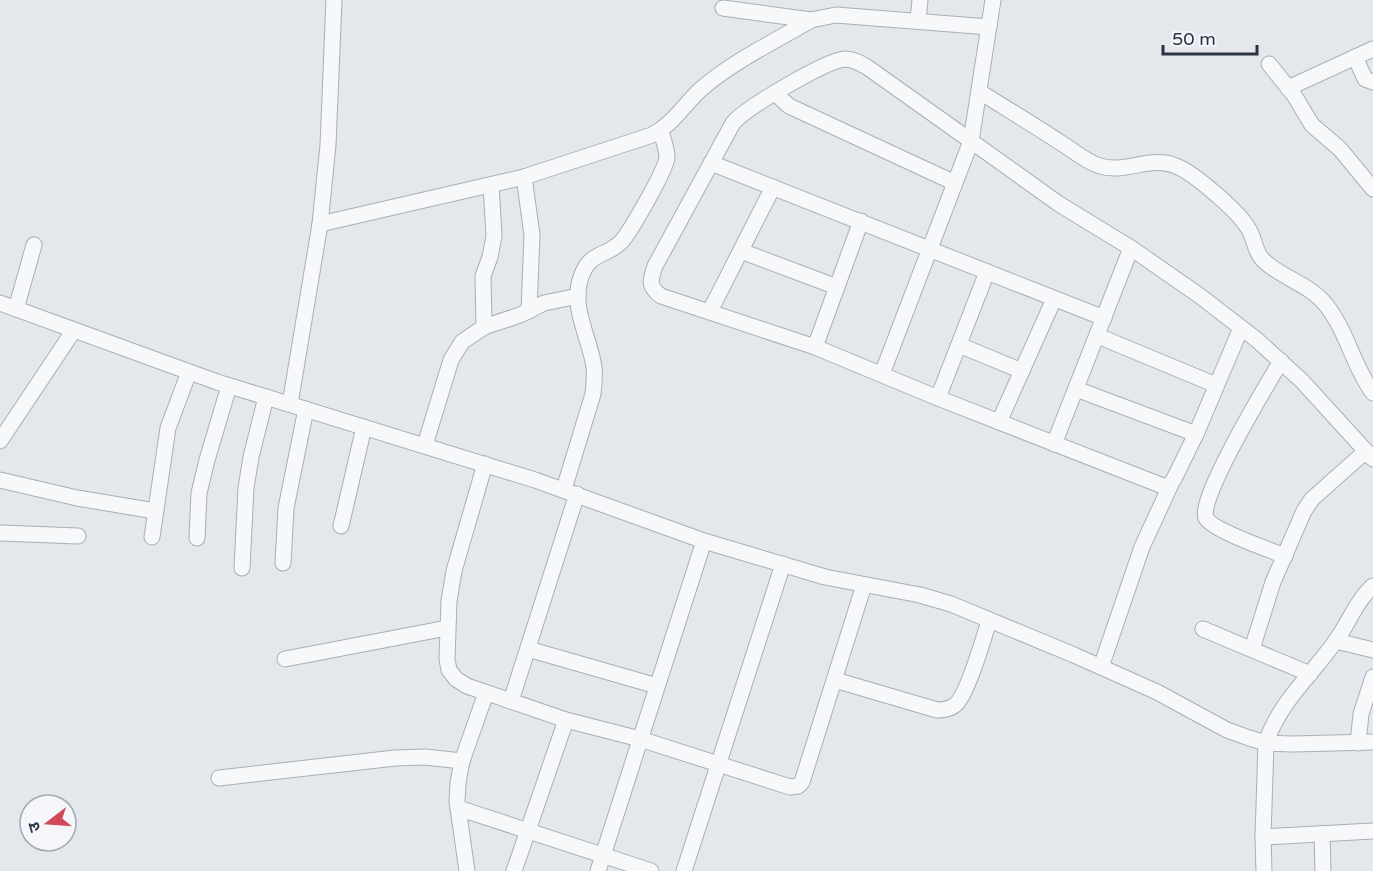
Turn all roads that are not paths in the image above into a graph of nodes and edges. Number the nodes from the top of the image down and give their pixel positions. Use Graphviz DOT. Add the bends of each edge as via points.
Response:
graph roads {
  1 [pos="334,0"];
  2 [pos="920,0"];
  3 [pos="993,0"];
  4 [pos="723,8"];
  5 [pos="811,20"];
  6 [pos="918,21"];
  7 [pos="989,27"];
  8 [pos="1373,50"];
  9 [pos="1355,57"];
  10 [pos="1269,64"];
  11 [pos="1373,82"];
  12 [pos="1288,88"];
  13 [pos="980,92"];
  14 [pos="775,93"];
  15 [pos="661,131"];
  16 [pos="971,141"];
  17 [pos="711,163"];
  18 [pos="524,177"];
  19 [pos="955,183"];
  20 [pos="491,185"];
  21 [pos="773,187"];
  22 [pos="1373,189"];
  23 [pos="861,221"];
  24 [pos="320,224"];
  25 [pos="34,245"];
  26 [pos="930,248"];
  27 [pos="1131,248"];
  28 [pos="741,251"];
  29 [pos="987,272"];
  30 [pos="837,287"];
  31 [pos="578,296"];
  32 [pos="1054,298"];
  33 [pos="0,303"];
  34 [pos="16,309"];
  35 [pos="529,311"];
  36 [pos="710,311"];
  37 [pos="1104,318"];
  38 [pos="484,327"];
  39 [pos="1241,328"];
  40 [pos="74,330"];
  41 [pos="1098,336"];
  42 [pos="959,345"];
  43 [pos="815,347"];
  44 [pos="1281,361"];
  45 [pos="1022,371"];
  46 [pos="189,372"];
  47 [pos="882,374"];
  48 [pos="1216,385"];
  49 [pos="229,386"];
  50 [pos="1076,388"];
  51 [pos="1373,393"];
  52 [pos="266,397"];
  53 [pos="938,398"];
  54 [pos="290,404"];
  55 [pos="306,409"];
  56 [pos="999,422"];
  57 [pos="364,427"];
  58 [pos="1196,434"];
  59 [pos="0,441"];
  60 [pos="424,444"];
  61 [pos="1054,444"];
  62 [pos="1370,455"];
  63 [pos="485,464"];
  64 [pos="0,480"];
  65 [pos="1171,484"];
  66 [pos="570,491"];
  67 [pos="155,511"];
  68 [pos="341,526"];
  69 [pos="0,533"];
  70 [pos="78,536"];
  71 [pos="152,537"];
  72 [pos="198,538"];
  73 [pos="704,541"];
  74 [pos="1284,556"];
  75 [pos="283,563"];
  76 [pos="783,564"];
  77 [pos="242,568"];
  78 [pos="864,585"];
  79 [pos="1373,586"];
  80 [pos="989,621"];
  81 [pos="447,628"];
  82 [pos="1203,629"];
  83 [pos="1336,641"];
  84 [pos="528,649"];
  85 [pos="1252,649"];
  86 [pos="1373,650"];
  87 [pos="285,659"];
  88 [pos="1101,667"];
  89 [pos="1310,674"];
  90 [pos="1373,677"];
  91 [pos="835,680"];
  92 [pos="657,687"];
  93 [pos="486,693"];
  94 [pos="511,701"];
  95 [pos="566,720"];
  96 [pos="640,739"];
  97 [pos="1266,742"];
  98 [pos="1366,742"];
  99 [pos="462,761"];
  100 [pos="719,764"];
  101 [pos="219,778"];
  102 [pos="458,808"];
  103 [pos="528,830"];
  104 [pos="1373,831"];
  105 [pos="1322,834"];
  106 [pos="1263,837"];
  107 [pos="604,854"];
  108 [pos="467,871"];
  109 [pos="514,871"];
  110 [pos="598,871"];
  111 [pos="651,871"];
  112 [pos="684,871"];
  113 [pos="1264,871"];
  114 [pos="1323,871"];
  1 -- 24 [label="street" via="328,145"];
  2 -- 6 [label="street"];
  3 -- 7 [label="street"];
  4 -- 5 [label="street"];
  5 -- 6 [label="street" via="836,15"];
  5 -- 15 [label="street" via="731,66 699,91"];
  6 -- 7 [label="street"];
  7 -- 13 [label="street"];
  8 -- 9 [label="street"];
  9 -- 11 [label="street" via="1365,79"];
  9 -- 12 [label="street"];
  10 -- 12 [label="street"];
  12 -- 22 [label="street" via="1312,125 1340,149"];
  13 -- 16 [label="street"];
  13 -- 51 [label="street" via="1094,164 1118,168 1161,162 1190,174 1247,225 1265,263 1326,304"];
  14 -- 16 [label="street" via="827,66 852,59"];
  14 -- 17 [label="street" via="740,115"];
  14 -- 19 [label="street" via="789,106"];
  15 -- 18 [label="street"];
  15 -- 31 [label="street" via="667,157 664,167 621,242 586,266"];
  16 -- 19 [label="street"];
  16 -- 27 [label="street" via="1059,204"];
  17 -- 21 [label="street"];
  17 -- 36 [label="street" via="650,280 653,290 661,296"];
  18 -- 20 [label="street"];
  18 -- 35 [label="street" via="532,235"];
  19 -- 26 [label="street"];
  20 -- 24 [label="street"];
  20 -- 38 [label="street" via="494,236 483,276"];
  21 -- 23 [label="street"];
  21 -- 28 [label="street"];
  23 -- 26 [label="street"];
  23 -- 30 [label="street"];
  24 -- 54 [label="street"];
  25 -- 34 [label="street"];
  26 -- 29 [label="street"];
  26 -- 47 [label="street"];
  27 -- 37 [label="street"];
  27 -- 39 [label="street"];
  28 -- 30 [label="street"];
  28 -- 36 [label="street"];
  29 -- 32 [label="street"];
  29 -- 42 [label="street"];
  30 -- 43 [label="street"];
  31 -- 35 [label="street" via="544,303"];
  31 -- 66 [label="street" via="594,380"];
  32 -- 37 [label="street"];
  32 -- 45 [label="street"];
  33 -- 34 [label="street"];
  34 -- 40 [label="street"];
  35 -- 38 [label="street"];
  36 -- 43 [label="street"];
  37 -- 41 [label="street"];
  38 -- 60 [label="street" via="456,349"];
  39 -- 44 [label="street"];
  39 -- 48 [label="street"];
  40 -- 46 [label="street"];
  40 -- 59 [label="street"];
  41 -- 48 [label="street"];
  41 -- 50 [label="street"];
  42 -- 45 [label="street"];
  42 -- 53 [label="street"];
  43 -- 47 [label="street"];
  44 -- 62 [label="street"];
  44 -- 74 [label="street" via="1243,426 1204,512 1216,527"];
  45 -- 56 [label="street"];
  46 -- 49 [label="street"];
  46 -- 67 [label="street" via="168,428"];
  47 -- 53 [label="street"];
  48 -- 58 [label="street"];
  49 -- 52 [label="street"];
  49 -- 72 [label="street" via="199,494"];
  50 -- 58 [label="street"];
  50 -- 61 [label="street"];
  52 -- 54 [label="street"];
  52 -- 77 [label="street" via="246,488"];
  53 -- 56 [label="street"];
  54 -- 55 [label="street"];
  55 -- 57 [label="street"];
  55 -- 75 [label="street" via="288,498"];
  56 -- 61 [label="street"];
  57 -- 60 [label="street"];
  57 -- 68 [label="street"];
  58 -- 65 [label="street"];
  60 -- 63 [label="street"];
  61 -- 65 [label="street" via="1163,486"];
  62 -- 74 [label="street" via="1312,499"];
  63 -- 66 [label="street"];
  63 -- 81 [label="street" via="454,571"];
  64 -- 67 [label="street"];
  65 -- 88 [label="street" via="1142,547"];
  66 -- 73 [label="street"];
  66 -- 84 [label="street"];
  67 -- 71 [label="street"];
  69 -- 70 [label="street"];
  73 -- 76 [label="street"];
  73 -- 92 [label="street"];
  74 -- 85 [label="street"];
  76 -- 78 [label="street"];
  76 -- 100 [label="street"];
  78 -- 80 [label="street" via="920,595"];
  78 -- 91 [label="street"];
  79 -- 83 [label="street"];
  80 -- 88 [label="street"];
  80 -- 91 [label="street" via="964,693 949,708 937,710"];
  81 -- 87 [label="street"];
  81 -- 93 [label="street" via="449,670 467,686"];
  82 -- 85 [label="street"];
  83 -- 86 [label="street"];
  83 -- 89 [label="street"];
  84 -- 92 [label="street"];
  84 -- 94 [label="street"];
  85 -- 89 [label="street"];
  88 -- 97 [label="street" via="1227,730"];
  89 -- 97 [label="street" via="1277,717"];
  90 -- 98 [label="street" via="1361,714"];
  91 -- 100 [label="street" via="798,786 790,787"];
  92 -- 96 [label="street"];
  93 -- 94 [label="street"];
  93 -- 99 [label="street"];
  94 -- 95 [label="street"];
  95 -- 96 [label="street"];
  95 -- 103 [label="street"];
  96 -- 100 [label="street"];
  96 -- 107 [label="street"];
  97 -- 98 [label="street"];
  97 -- 106 [label="street"];
  99 -- 101 [label="street" via="395,758"];
  99 -- 102 [label="street"];
  100 -- 112 [label="street"];
  102 -- 103 [label="street"];
  102 -- 108 [label="street"];
  103 -- 107 [label="street"];
  103 -- 109 [label="street"];
  104 -- 105 [label="street"];
  105 -- 106 [label="street"];
  105 -- 114 [label="street"];
  106 -- 113 [label="street"];
  107 -- 110 [label="street"];
  107 -- 111 [label="street"];
}
